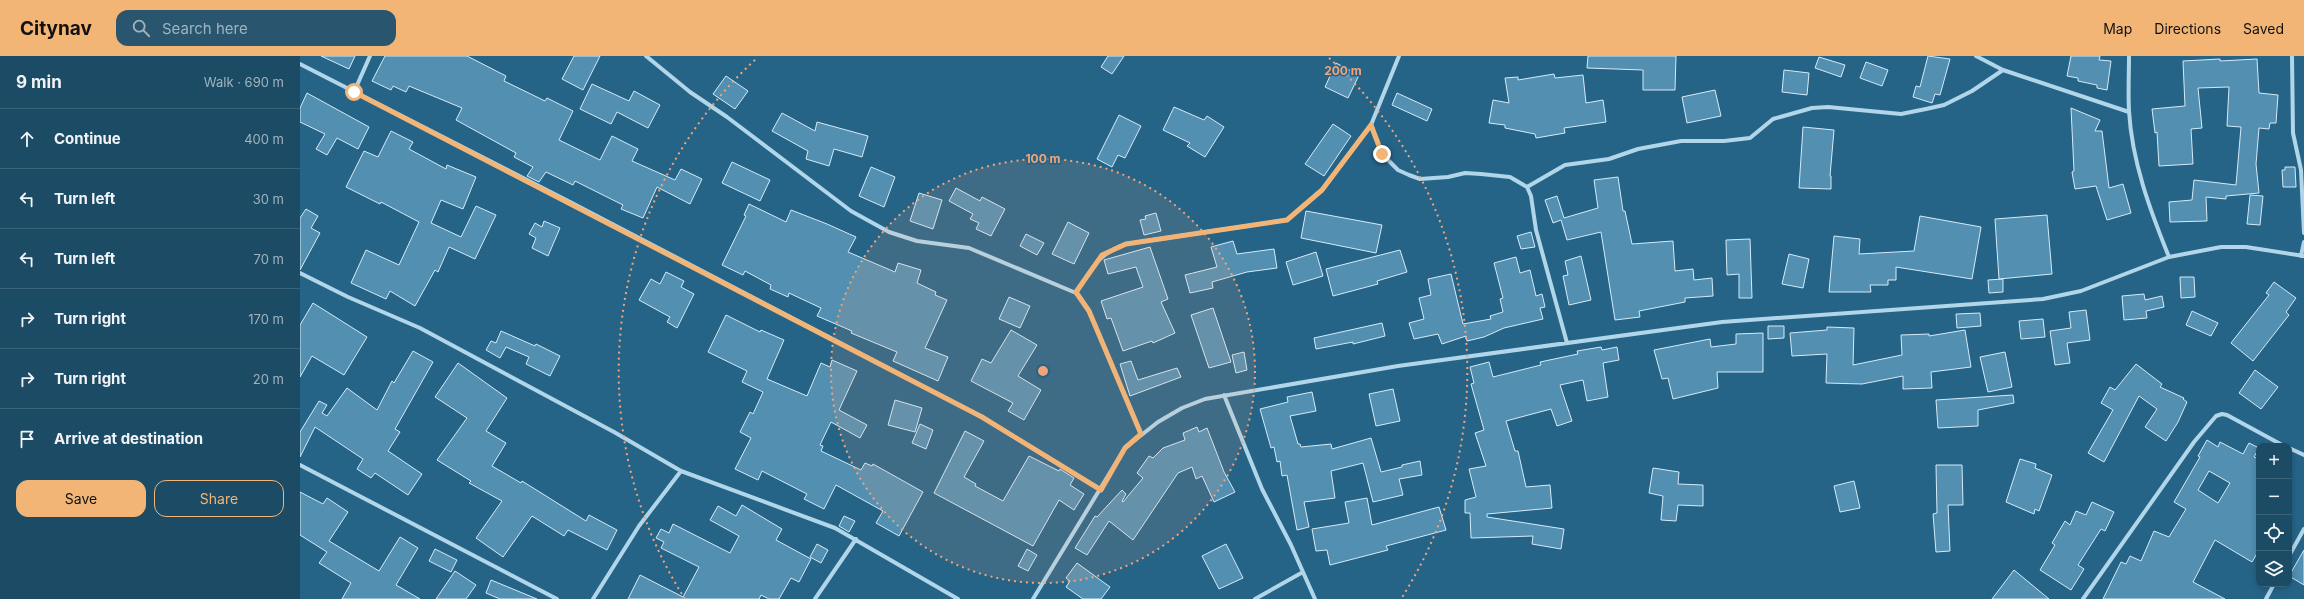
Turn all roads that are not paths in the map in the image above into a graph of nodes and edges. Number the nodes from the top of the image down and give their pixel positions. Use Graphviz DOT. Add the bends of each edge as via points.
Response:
graph roads {
  1 [pos="370,56"];
  2 [pos="646,56"];
  3 [pos="1399,56"];
  4 [pos="1976,56"];
  5 [pos="2129,56"];
  6 [pos="2292,56"];
  7 [pos="300,64"];
  8 [pos="2003,70"];
  9 [pos="354,92"];
  10 [pos="2129,112"];
  11 [pos="1371,125"];
  12 [pos="1527,187"];
  13 [pos="2304,233"];
  14 [pos="2304,242"];
  15 [pos="2168,256"];
  16 [pos="2303,256"];
  17 [pos="300,273"];
  18 [pos="1076,292"];
  19 [pos="1567,343"];
  20 [pos="1224,395"];
  21 [pos="1141,434"];
  22 [pos="2278,443"];
  23 [pos="2292,449"];
  24 [pos="2304,455"];
  25 [pos="300,465"];
  26 [pos="681,471"];
  27 [pos="1101,490"];
  28 [pos="2304,529"];
  29 [pos="856,539"];
  30 [pos="2292,551"];
  31 [pos="1303,572"];
  32 [pos="2272,587"];
  33 [pos="557,599"];
  34 [pos="593,599"];
  35 [pos="815,599"];
  36 [pos="958,599"];
  37 [pos="1034,599"];
  38 [pos="1256,599"];
  39 [pos="1315,599"];
  40 [pos="2083,599"];
  41 [pos="2266,599"];
  1 -- 9 [label="street"];
  2 -- 18 [label="street" via="690,92 851,211 889,232 917,241 969,248"];
  3 -- 11 [label="street"];
  4 -- 8 [label="street"];
  5 -- 10 [label="street"];
  6 -- 13 [label="street" via="2293,133 2301,170"];
  7 -- 9 [label="street"];
  8 -- 10 [label="street"];
  8 -- 12 [label="street" via="1972,91 1926,109 1901,114 1828,107 1812,108 1773,119 1750,138 1681,141 1638,149 1609,159 1565,165"];
  9 -- 27 [label="street" via="982,417"];
  10 -- 15 [label="street" via="2136,161 2148,204"];
  11 -- 12 [label="street" via="1382,154 1398,170 1409,175 1420,179 1465,173 1481,174 1510,177"];
  11 -- 18 [label="street" via="1322,190 1287,220 1126,244 1114,248 1102,255"];
  12 -- 19 [label="street"];
  14 -- 16 [label="street"];
  15 -- 16 [label="street" via="2233,246"];
  15 -- 19 [label="street" via="2081,291 2043,299 1722,322"];
  17 -- 26 [label="street" via="420,328 614,432"];
  18 -- 21 [label="street" via="1089,311"];
  19 -- 20 [label="street" via="1398,366"];
  20 -- 21 [label="street" via="1182,408"];
  20 -- 31 [label="street" via="1262,489"];
  21 -- 27 [label="street" via="1125,448"];
  22 -- 40 [label="street" via="2227,415 2216,416 2194,442"];
  23 -- 24 [label="street"];
  25 -- 33 [label="street"];
  26 -- 29 [label="street" via="834,528"];
  26 -- 34 [label="street" via="639,526"];
  27 -- 37 [label="street"];
  28 -- 30 [label="street"];
  29 -- 35 [label="street"];
  29 -- 36 [label="street"];
  31 -- 38 [label="street"];
  31 -- 39 [label="street"];
  32 -- 41 [label="street"];
}
